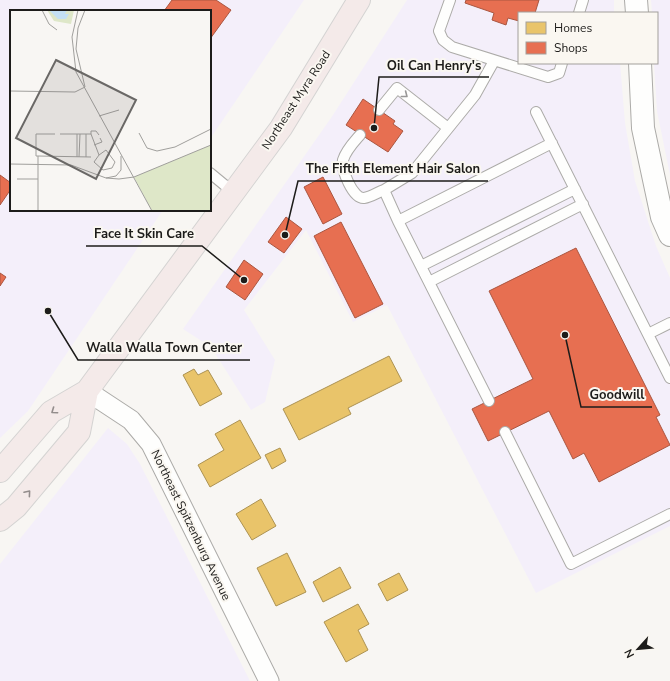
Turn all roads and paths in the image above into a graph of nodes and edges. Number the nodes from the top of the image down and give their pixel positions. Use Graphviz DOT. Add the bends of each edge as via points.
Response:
graph roads {
  1 [pos="359,0"];
  2 [pos="450,0"];
  3 [pos="582,0"];
  4 [pos="636,0"];
  5 [pos="579,12"];
  6 [pos="637,12"];
  7 [pos="494,61"];
  8 [pos="562,64"];
  9 [pos="640,64"];
  10 [pos="379,110"];
  11 [pos="536,112"];
  12 [pos="448,128"];
  13 [pos="360,135"];
  14 [pos="552,143"];
  15 [pos="211,174"];
  16 [pos="575,189"];
  17 [pos="384,190"];
  18 [pos="233,192"];
  19 [pos="583,204"];
  20 [pos="398,221"];
  21 [pos="670,235"];
  22 [pos="421,266"];
  23 [pos="429,282"];
  24 [pos="670,323"];
  25 [pos="648,334"];
  26 [pos="670,378"];
  27 [pos="87,391"];
  28 [pos="489,401"];
  29 [pos="505,432"];
  30 [pos="0,471"];
  31 [pos="670,514"];
  32 [pos="0,520"];
  33 [pos="269,681"];
  1 -- 18 [label="highway, Northeast Myra Road" via="281,128"];
  2 -- 7 [label="lane" via="439,32 444,40 452,47"];
  3 -- 5 [label="lane"];
  4 -- 6 [label="main road"];
  7 -- 8 [label="lane" via="548,77 559,73"];
  7 -- 12 [label="lane" via="475,95"];
  9 -- 21 [label="main road" via="643,128 662,217"];
  10 -- 12 [label="lane, one-way" via="397,88"];
  11 -- 14 [label="lane"];
  12 -- 17 [label="lane" via="412,173"];
  13 -- 17 [label="lane" via="347,152 343,170 353,192 359,197 365,198"];
  14 -- 16 [label="lane"];
  14 -- 20 [label="lane"];
  15 -- 18 [label="lane"];
  16 -- 19 [label="lane"];
  16 -- 22 [label="lane"];
  17 -- 20 [label="lane"];
  18 -- 27 [label="highway, Northeast Myra Road"];
  19 -- 23 [label="lane"];
  19 -- 25 [label="lane"];
  20 -- 22 [label="lane"];
  22 -- 23 [label="lane"];
  23 -- 28 [label="lane"];
  24 -- 25 [label="lane"];
  25 -- 26 [label="lane"];
  27 -- 30 [label="highway, Northeast Myra Road, one-way" via="51,412"];
  32 -- 27 [label="highway, Northeast Myra Road, one-way" via="16,507 79,432"];
  27 -- 33 [label="street, Northeast Spitzenburg Avenue" via="131,420 151,444"];
  29 -- 31 [label="lane" via="571,564"];
}
